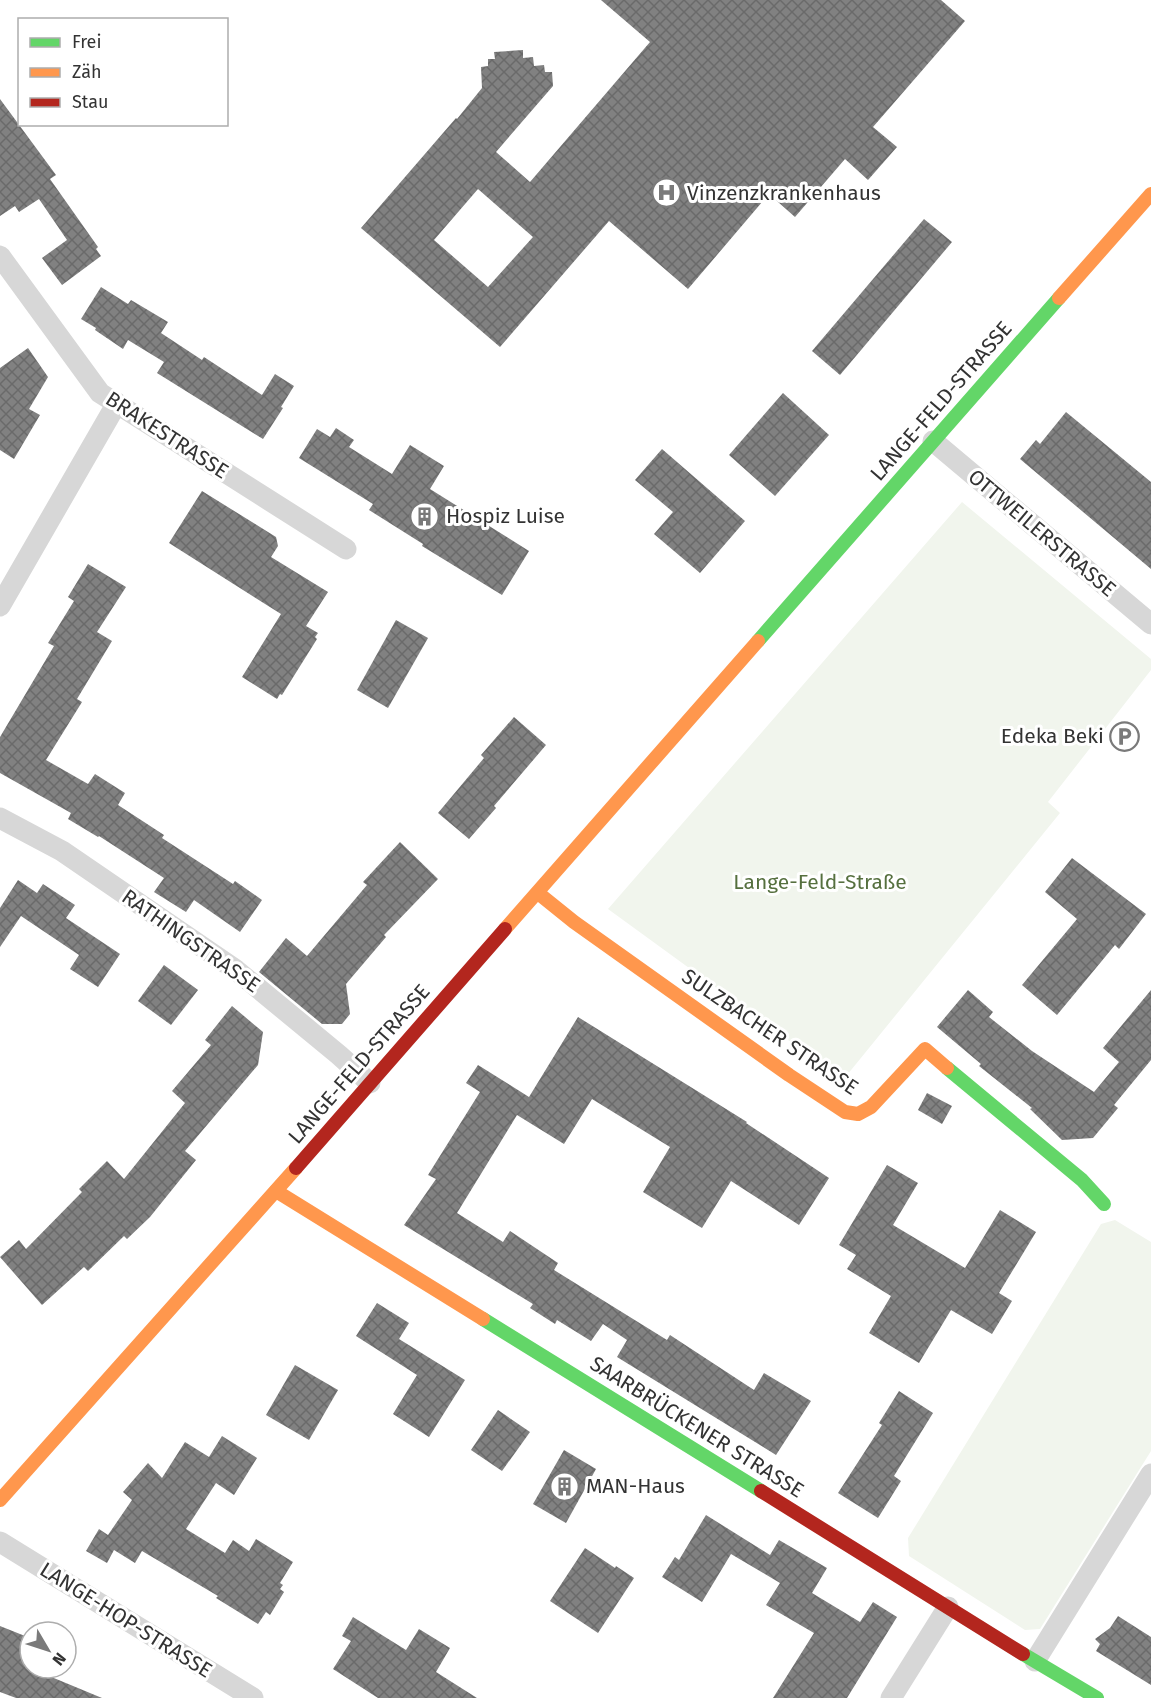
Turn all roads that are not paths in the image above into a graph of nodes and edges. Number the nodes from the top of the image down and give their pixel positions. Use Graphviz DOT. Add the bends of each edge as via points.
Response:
graph roads {
  1 [pos="1151,194"];
  2 [pos="0,256"];
  3 [pos="117,403"];
  4 [pos="933,441"];
  5 [pos="346,549"];
  6 [pos="0,606"];
  7 [pos="1151,624"];
  8 [pos="0,818"];
  9 [pos="538,893"];
  10 [pos="370,1083"];
  11 [pos="276,1191"];
  12 [pos="1104,1204"];
  13 [pos="1151,1474"];
  14 [pos="0,1500"];
  15 [pos="0,1542"];
  16 [pos="948,1607"];
  17 [pos="1035,1661"];
  18 [pos="253,1698"];
  19 [pos="891,1698"];
  20 [pos="1097,1698"];
  1 -- 4 [label="street, LANGE-FELD-STRASSE"];
  2 -- 3 [label="street, BRAKESTRASSE" via="100,393"];
  3 -- 5 [label="street, BRAKESTRASSE"];
  3 -- 6 [label="street"];
  4 -- 7 [label="street, OTTWEILERSTRASSE"];
  4 -- 9 [label="street, LANGE-FELD-STRASSE"];
  8 -- 10 [label="street, RATHINGSTRASSE" via="62,851 236,970"];
  9 -- 10 [label="street, LANGE-FELD-STRASSE"];
  9 -- 12 [label="street, SULZBACHER STRASSE" via="845,1112 858,1114 871,1107 925,1049 1082,1180"];
  10 -- 11 [label="street, LANGE-FELD-STRASSE"];
  11 -- 14 [label="street, LANGE-FELD-STRASSE"];
  11 -- 16 [label="street, SAARBRÜCKENER STRASSE"];
  13 -- 17 [label="street"];
  15 -- 18 [label="street, LANGE-HOP-STRASSE"];
  16 -- 17 [label="street, SAARBRÜCKENER STRASSE"];
  16 -- 19 [label="street"];
  17 -- 20 [label="street, SAARBRÜCKENER STRASSE"];
}
